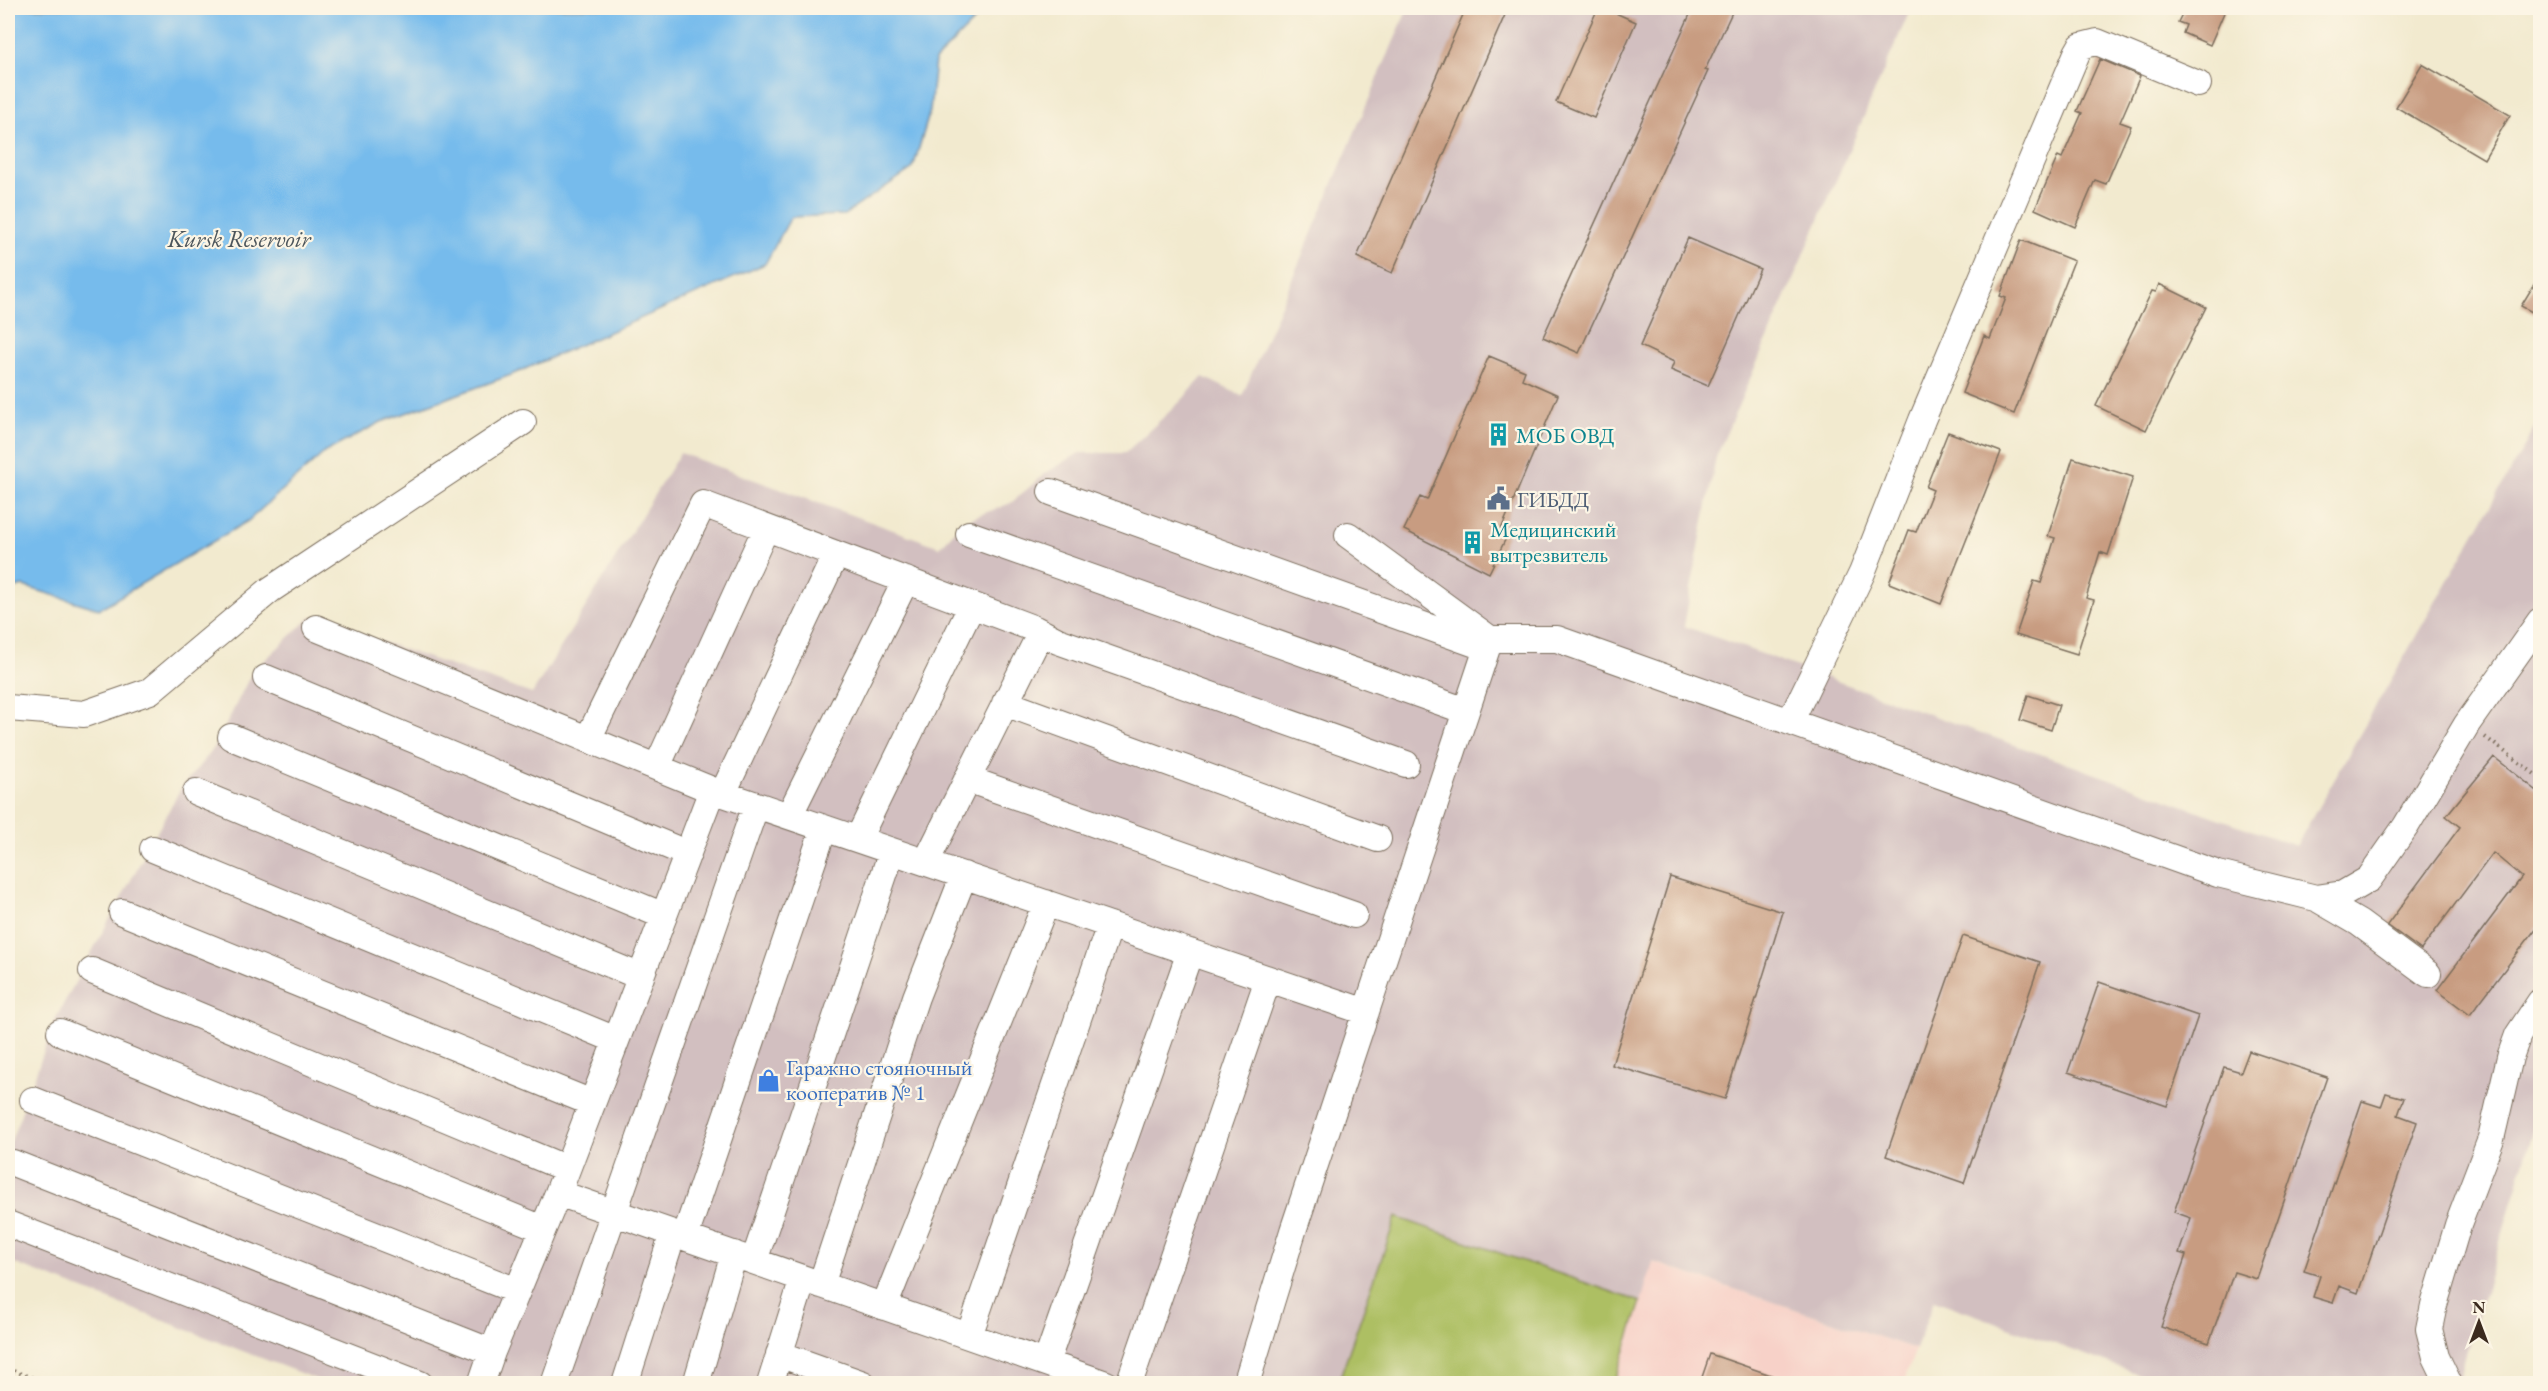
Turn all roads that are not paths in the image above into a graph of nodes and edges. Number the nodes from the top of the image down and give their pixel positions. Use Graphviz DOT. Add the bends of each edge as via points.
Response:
graph roads {
  1 [pos="2198,84"];
  2 [pos="523,422"];
  3 [pos="1051,492"];
  4 [pos="766,528"];
  5 [pos="969,534"];
  6 [pos="1348,536"];
  7 [pos="836,554"];
  8 [pos="906,580"];
  9 [pos="972,605"];
  10 [pos="2541,621"];
  11 [pos="316,628"];
  12 [pos="1041,632"];
  13 [pos="1489,643"];
  14 [pos="266,678"];
  15 [pos="1005,704"];
  16 [pos="8,708"];
  17 [pos="1467,711"];
  18 [pos="1790,722"];
  19 [pos="231,737"];
  20 [pos="588,739"];
  21 [pos="1406,764"];
  22 [pos="657,767"];
  23 [pos="967,779"];
  24 [pos="196,792"];
  25 [pos="718,792"];
  26 [pos="756,804"];
  27 [pos="789,816"];
  28 [pos="824,828"];
  29 [pos="858,839"];
  30 [pos="1378,839"];
  31 [pos="153,849"];
  32 [pos="892,851"];
  33 [pos="688,854"];
  34 [pos="926,862"];
  35 [pos="964,875"];
  36 [pos="2316,898"];
  37 [pos="1046,903"];
  38 [pos="122,912"];
  39 [pos="1354,915"];
  40 [pos="664,916"];
  41 [pos="1110,925"];
  42 [pos="1190,952"];
  43 [pos="92,971"];
  44 [pos="2428,974"];
  45 [pos="640,977"];
  46 [pos="1268,979"];
  47 [pos="2541,1002"];
  48 [pos="1366,1012"];
  49 [pos="60,1032"];
  50 [pos="616,1040"];
  51 [pos="33,1100"];
  52 [pos="592,1103"];
  53 [pos="13,1163"];
  54 [pos="567,1169"];
  55 [pos="558,1193"];
  56 [pos="615,1213"];
  57 [pos="8,1224"];
  58 [pos="543,1228"];
  59 [pos="679,1235"];
  60 [pos="744,1258"];
  61 [pos="812,1282"];
  62 [pos="517,1291"];
  63 [pos="884,1307"];
  64 [pos="969,1336"];
  65 [pos="492,1352"];
  66 [pos="779,1354"];
  67 [pos="1046,1363"];
  68 [pos="420,1383"];
  69 [pos="481,1383"];
  70 [pos="554,1383"];
  71 [pos="625,1383"];
  72 [pos="696,1383"];
  73 [pos="770,1383"];
  74 [pos="863,1383"];
  75 [pos="1106,1383"];
  76 [pos="1129,1383"];
  77 [pos="1246,1383"];
  78 [pos="2449,1383"];
  1 -- 18 [label="street" via="2097,42 2081,46 1922,420 1862,573"];
  2 -- 16 [label="street" via="270,590 150,691 84,714"];
  3 -- 13 [label="street"];
  4 -- 7 [label="street"];
  4 -- 20 [label="street" via="703,504"];
  4 -- 22 [label="street"];
  5 -- 17 [label="street"];
  6 -- 13 [label="street"];
  7 -- 8 [label="street"];
  7 -- 25 [label="street"];
  8 -- 9 [label="street"];
  8 -- 27 [label="street"];
  9 -- 12 [label="street"];
  9 -- 29 [label="street"];
  10 -- 36 [label="street" via="2467,724 2369,879 2343,894"];
  11 -- 20 [label="street"];
  12 -- 15 [label="street"];
  12 -- 21 [label="street"];
  13 -- 17 [label="street"];
  13 -- 18 [label="street" via="1557,639"];
  14 -- 33 [label="street"];
  15 -- 23 [label="street"];
  15 -- 30 [label="street"];
  17 -- 48 [label="street"];
  18 -- 36 [label="street" via="2218,874"];
  19 -- 40 [label="street"];
  20 -- 22 [label="street"];
  22 -- 25 [label="street"];
  23 -- 34 [label="street"];
  23 -- 39 [label="street"];
  24 -- 45 [label="street"];
  25 -- 26 [label="street"];
  25 -- 33 [label="street"];
  26 -- 27 [label="street"];
  26 -- 56 [label="street"];
  27 -- 28 [label="street"];
  28 -- 29 [label="street"];
  28 -- 59 [label="street"];
  29 -- 32 [label="street"];
  31 -- 50 [label="street"];
  32 -- 34 [label="street"];
  32 -- 60 [label="street"];
  33 -- 40 [label="street"];
  34 -- 35 [label="street"];
  35 -- 37 [label="street"];
  35 -- 61 [label="street"];
  36 -- 44 [label="street" via="2359,923"];
  37 -- 41 [label="street"];
  37 -- 63 [label="street"];
  38 -- 52 [label="street"];
  40 -- 45 [label="street"];
  41 -- 42 [label="street"];
  41 -- 64 [label="street"];
  42 -- 46 [label="street"];
  42 -- 67 [label="street"];
  43 -- 54 [label="street"];
  45 -- 50 [label="street"];
  46 -- 48 [label="street"];
  46 -- 76 [label="street"];
  47 -- 78 [label="street" via="2518,1035 2510,1057 2491,1139 2458,1225 2434,1305 2429,1329 2436,1357"];
  48 -- 77 [label="street"];
  49 -- 58 [label="street"];
  50 -- 52 [label="street"];
  51 -- 62 [label="street"];
  52 -- 54 [label="street"];
  53 -- 65 [label="street"];
  54 -- 55 [label="street"];
  55 -- 56 [label="street"];
  55 -- 58 [label="street"];
  56 -- 59 [label="street"];
  56 -- 70 [label="street"];
  57 -- 68 [label="street"];
  58 -- 62 [label="street"];
  59 -- 60 [label="street"];
  59 -- 71 [label="street"];
  60 -- 61 [label="street"];
  60 -- 72 [label="street"];
  61 -- 63 [label="street"];
  61 -- 66 [label="street"];
  62 -- 65 [label="street"];
  63 -- 64 [label="street"];
  64 -- 67 [label="street"];
  65 -- 69 [label="street"];
  66 -- 73 [label="street"];
  66 -- 74 [label="street"];
  67 -- 75 [label="street"];
}
